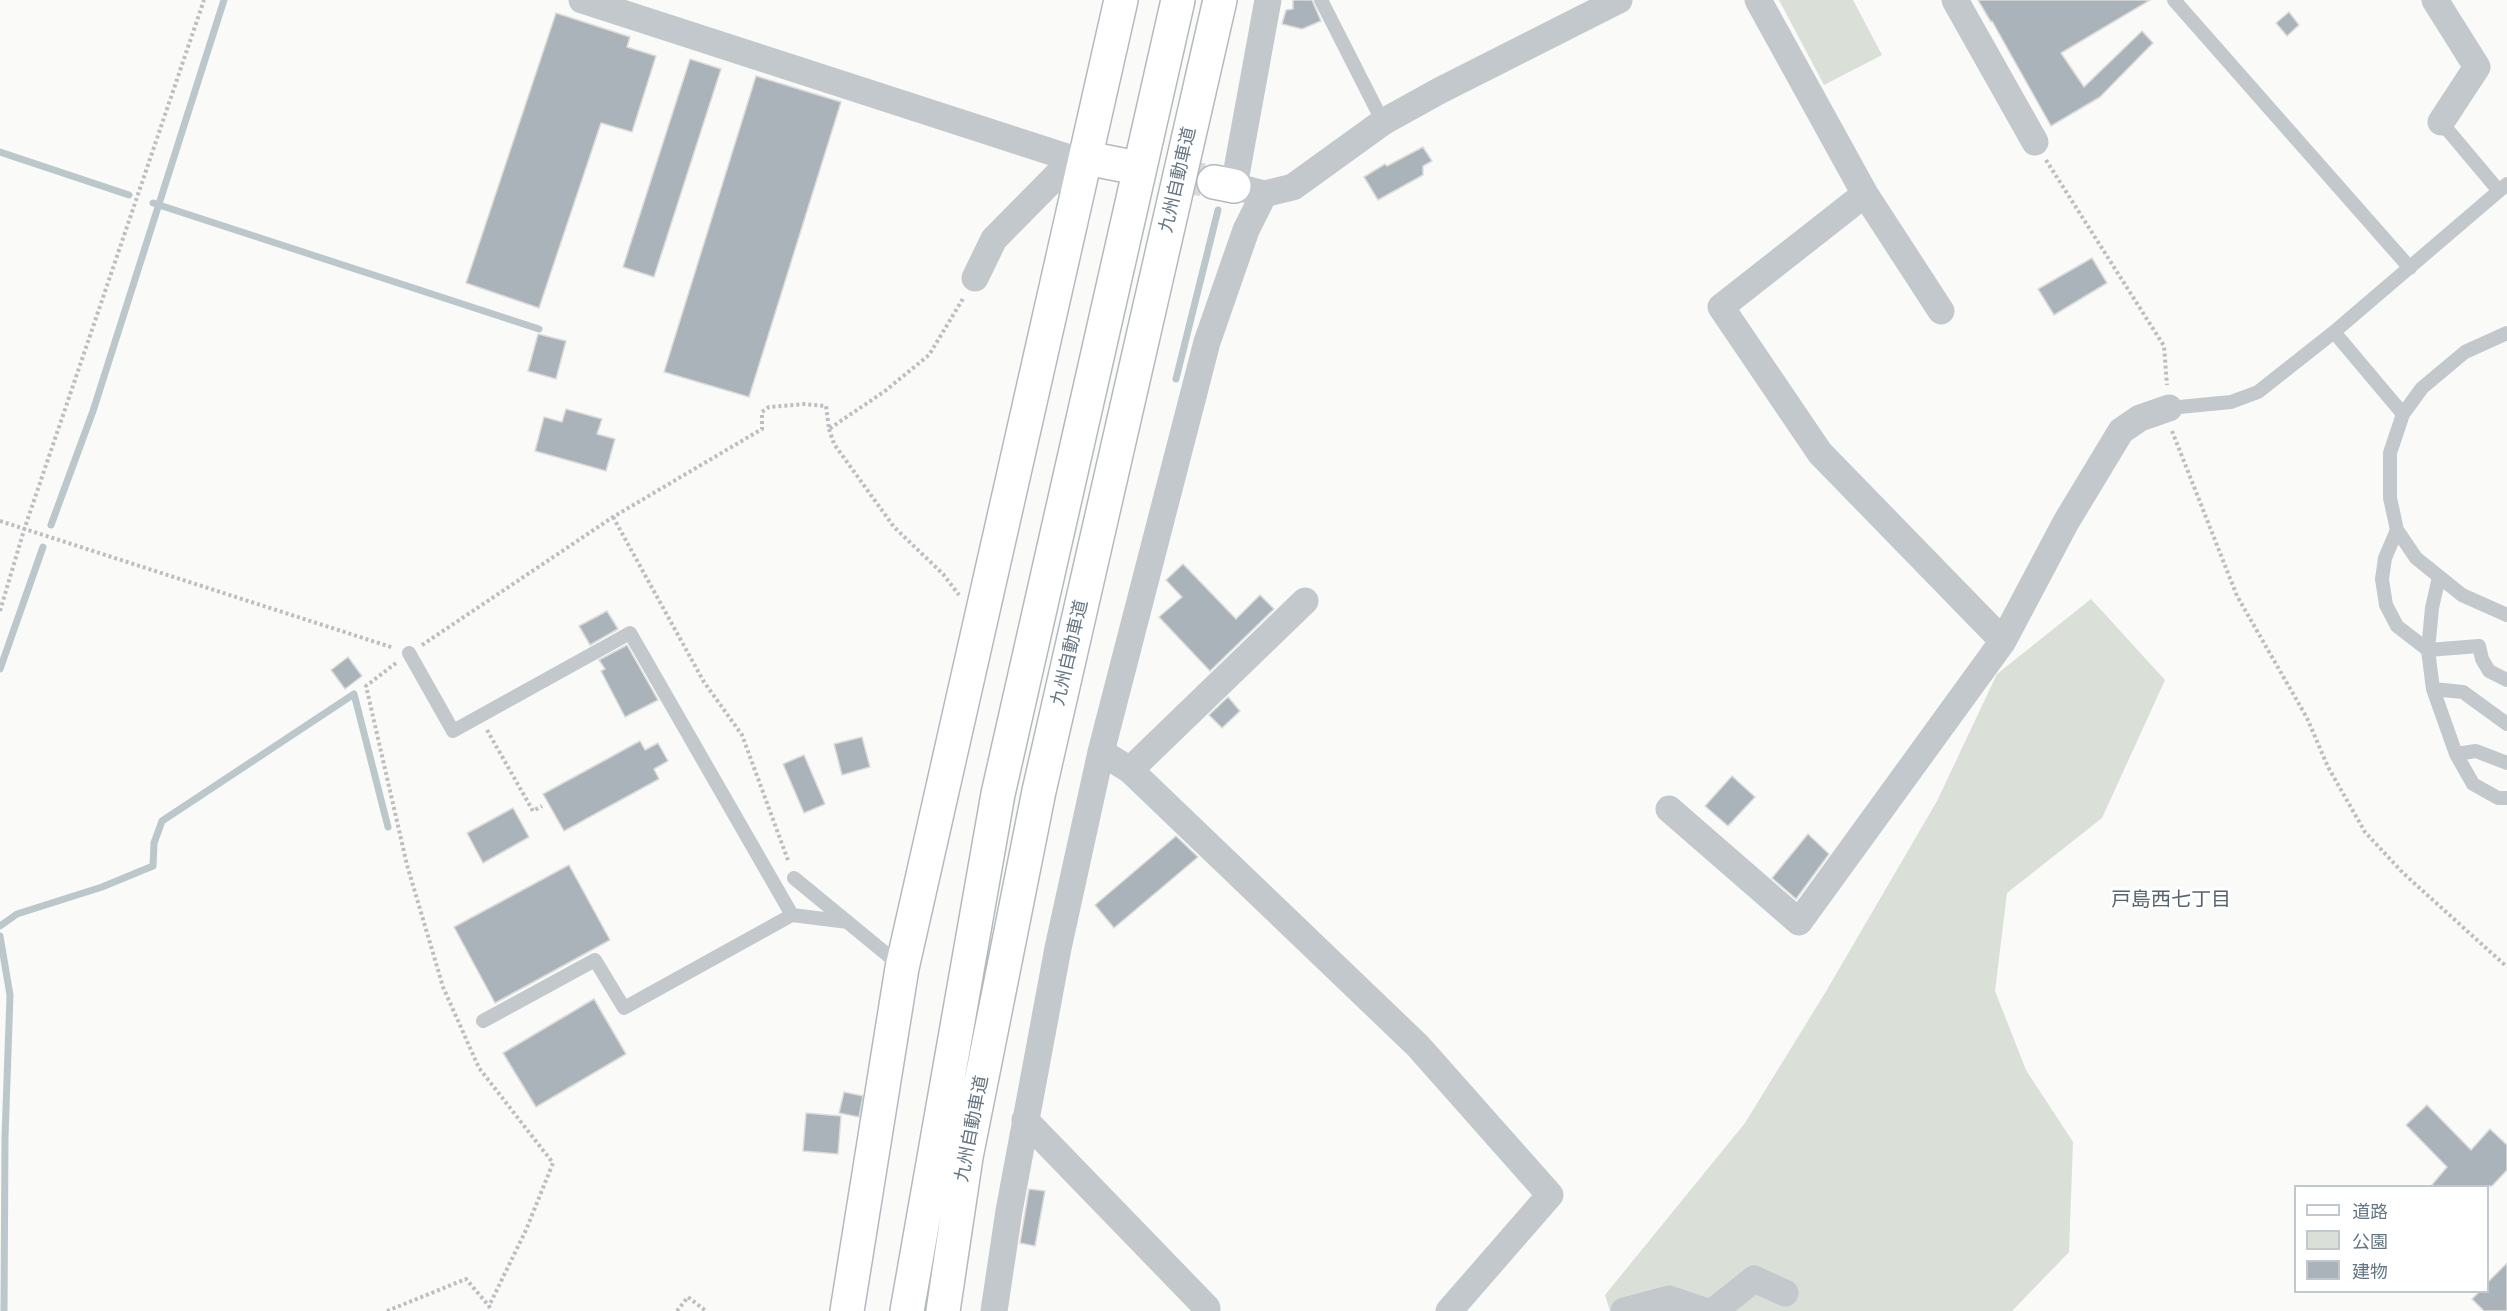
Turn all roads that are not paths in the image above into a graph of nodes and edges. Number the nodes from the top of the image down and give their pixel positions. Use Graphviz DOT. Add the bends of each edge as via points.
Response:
graph roads {
  1 [pos="582,0"];
  2 [pos="1121,0"];
  3 [pos="1178,0"];
  4 [pos="1220,0"];
  5 [pos="1268,0"];
  6 [pos="1321,0"];
  7 [pos="1619,0"];
  8 [pos="1758,0"];
  9 [pos="1955,0"];
  10 [pos="2174,0"];
  11 [pos="2435,0"];
  12 [pos="1383,122"];
  13 [pos="2441,122"];
  14 [pos="2035,142"];
  15 [pos="1082,161"];
  16 [pos="1122,165"];
  17 [pos="1237,187"];
  18 [pos="2503,188"];
  19 [pos="1865,194"];
  20 [pos="2410,268"];
  21 [pos="975,278"];
  22 [pos="1941,311"];
  23 [pos="2334,332"];
  24 [pos="2507,333"];
  25 [pos="2169,408"];
  26 [pos="2403,414"];
  27 [pos="2397,530"];
  28 [pos="2439,577"];
  29 [pos="1305,601"];
  30 [pos="2507,615"];
  31 [pos="2003,641"];
  32 [pos="2428,650"];
  33 [pos="409,653"];
  34 [pos="2507,680"];
  35 [pos="2433,689"];
  36 [pos="2507,724"];
  37 [pos="1101,752"];
  38 [pos="2457,754"];
  39 [pos="2507,763"];
  40 [pos="1131,770"];
  41 [pos="2507,798"];
  42 [pos="1669,809"];
  43 [pos="794,878"];
  44 [pos="792,915"];
  45 [pos="848,922"];
  46 [pos="902,968"];
  47 [pos="483,1021"];
  48 [pos="1025,1120"];
  49 [pos="1785,1293"];
  50 [pos="847,1311"];
  51 [pos="908,1311"];
  52 [pos="943,1311"];
  53 [pos="994,1311"];
  54 [pos="1205,1311"];
  55 [pos="1449,1311"];
  56 [pos="1624,1311"];
  57 [pos="1705,1311"];
  58 [pos="1714,1311"];
  1 -- 15 [label="street"];
  2 -- 15 [label="main road"];
  3 -- 51 [label="main road, 九州自動車道" via="998,794"];
  4 -- 52 [label="main road, 九州自動車道" via="1039,791 966,1157"];
  5 -- 17 [label="street"];
  6 -- 12 [label="lane"];
  7 -- 12 [label="street"];
  8 -- 19 [label="street"];
  9 -- 14 [label="street"];
  10 -- 20 [label="lane"];
  11 -- 13 [label="street" via="2477,67"];
  12 -- 17 [label="street" via="1293,187"];
  13 -- 18 [label="lane"];
  15 -- 16 [label="main road"];
  15 -- 21 [label="street" via="994,238"];
  15 -- 46 [label="main road"];
  17 -- 37 [label="street" via="1246,230 1208,342"];
  18 -- 20 [label="lane"];
  19 -- 22 [label="street"];
  19 -- 31 [label="street" via="1721,307 1820,453"];
  20 -- 23 [label="lane"];
  23 -- 25 [label="lane" via="2258,393 2231,402"];
  23 -- 26 [label="lane"];
  24 -- 26 [label="lane" via="2465,352 2422,388"];
  25 -- 31 [label="street" via="2140,418 2121,431 2066,522"];
  26 -- 27 [label="lane" via="2390,453 2390,498"];
  27 -- 28 [label="lane" via="2416,558"];
  27 -- 32 [label="lane" via="2385,558 2382,579 2386,605 2397,626"];
  28 -- 30 [label="lane" via="2463,595"];
  28 -- 32 [label="lane"];
  29 -- 40 [label="street"];
  31 -- 42 [label="street" via="1799,922"];
  32 -- 34 [label="lane" via="2479,646 2489,671"];
  32 -- 35 [label="lane"];
  33 -- 44 [label="lane" via="453,731 630,633"];
  35 -- 36 [label="lane" via="2463,692"];
  35 -- 38 [label="lane"];
  37 -- 40 [label="street"];
  37 -- 48 [label="street"];
  38 -- 39 [label="lane" via="2476,751"];
  38 -- 41 [label="lane" via="2473,784 2498,798"];
  40 -- 55 [label="street" via="1418,1046 1550,1195"];
  43 -- 45 [label="lane"];
  44 -- 45 [label="lane"];
  44 -- 47 [label="lane" via="624,1008 595,960"];
  45 -- 46 [label="lane"];
  46 -- 50 [label="main road"];
  48 -- 53 [label="street"];
  48 -- 54 [label="street" via="1207,1308"];
  49 -- 58 [label="street" via="1754,1279"];
  56 -- 57 [label="street" via="1669,1299"];
}
